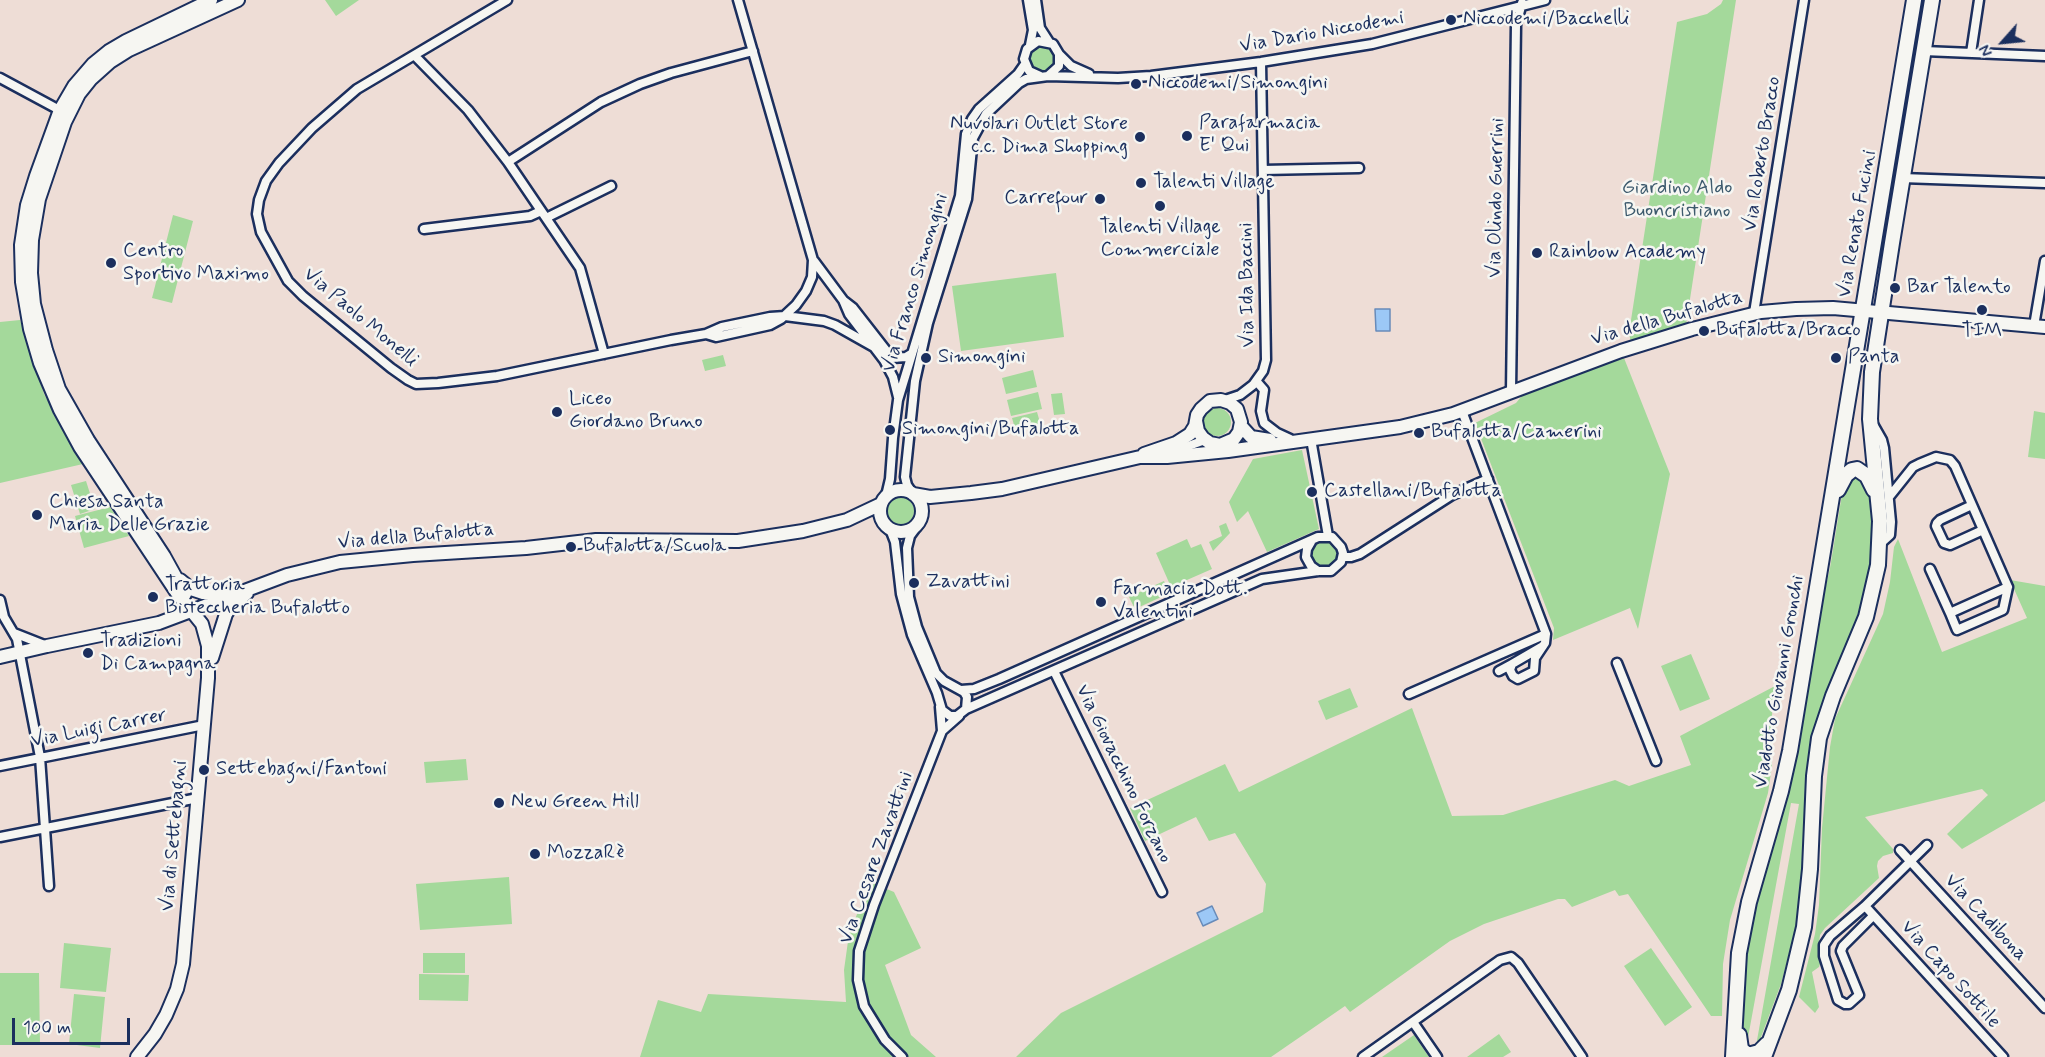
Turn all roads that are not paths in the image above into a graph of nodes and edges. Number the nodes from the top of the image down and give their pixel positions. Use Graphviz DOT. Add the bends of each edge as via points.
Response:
graph roads {
  1 [pos="211,0"];
  2 [pos="238,0"];
  3 [pos="507,0"];
  4 [pos="738,0"];
  5 [pos="1028,0"];
  6 [pos="1036,0"];
  7 [pos="1545,0"];
  8 [pos="1804,0"];
  9 [pos="1914,0"];
  10 [pos="1932,0"];
  11 [pos="1979,0"];
  12 [pos="1522,3"];
  13 [pos="1049,42"];
  14 [pos="1030,45"];
  15 [pos="753,51"];
  16 [pos="1924,51"];
  17 [pos="1971,53"];
  18 [pos="1059,54"];
  19 [pos="415,56"];
  20 [pos="2045,56"];
  21 [pos="1261,62"];
  22 [pos="1025,64"];
  23 [pos="1044,76"];
  24 [pos="1101,77"];
  25 [pos="0,78"];
  26 [pos="64,112"];
  27 [pos="1892,143"];
  28 [pos="1908,146"];
  29 [pos="508,162"];
  30 [pos="1359,168"];
  31 [pos="1263,170"];
  32 [pos="1902,178"];
  33 [pos="2045,183"];
  34 [pos="611,186"];
  35 [pos="543,215"];
  36 [pos="424,230"];
  37 [pos="1875,240"];
  38 [pos="1892,243"];
  39 [pos="813,260"];
  40 [pos="2045,261"];
  41 [pos="843,300"];
  42 [pos="1842,309"];
  43 [pos="1863,311"];
  44 [pos="1754,313"];
  45 [pos="1881,313"];
  46 [pos="785,316"];
  47 [pos="2040,327"];
  48 [pos="1858,342"];
  49 [pos="874,347"];
  50 [pos="604,354"];
  51 [pos="911,354"];
  52 [pos="892,358"];
  53 [pos="905,375"];
  54 [pos="1257,382"];
  55 [pos="1511,391"];
  56 [pos="898,400"];
  57 [pos="1225,400"];
  58 [pos="1462,411"];
  59 [pos="1870,418"];
  60 [pos="1196,421"];
  61 [pos="1241,426"];
  62 [pos="909,427"];
  63 [pos="893,438"];
  64 [pos="908,439"];
  65 [pos="1290,439"];
  66 [pos="1311,439"];
  67 [pos="1205,440"];
  68 [pos="1226,443"];
  69 [pos="1259,447"];
  70 [pos="1140,457"];
  71 [pos="1157,457"];
  72 [pos="1887,470"];
  73 [pos="1909,472"];
  74 [pos="1488,479"];
  75 [pos="971,493"];
  76 [pos="913,494"];
  77 [pos="1890,497"];
  78 [pos="884,500"];
  79 [pos="1972,505"];
  80 [pos="1879,513"];
  81 [pos="920,519"];
  82 [pos="847,520"];
  83 [pos="886,526"];
  84 [pos="1828,526"];
  85 [pos="1983,530"];
  86 [pos="1328,536"];
  87 [pos="1313,540"];
  88 [pos="1880,544"];
  89 [pos="1343,557"];
  90 [pos="1930,569"];
  91 [pos="1318,571"];
  92 [pos="177,578"];
  93 [pos="2008,587"];
  94 [pos="253,588"];
  95 [pos="234,595"];
  96 [pos="0,600"];
  97 [pos="193,612"];
  98 [pos="1950,613"];
  99 [pos="14,633"];
  100 [pos="1546,634"];
  101 [pos="47,646"];
  102 [pos="1543,646"];
  103 [pos="19,652"];
  104 [pos="0,657"];
  105 [pos="1512,663"];
  106 [pos="1617,663"];
  107 [pos="209,668"];
  108 [pos="1054,671"];
  109 [pos="1499,671"];
  110 [pos="1518,679"];
  111 [pos="1511,687"];
  112 [pos="959,689"];
  113 [pos="1409,694"];
  114 [pos="940,704"];
  115 [pos="963,712"];
  116 [pos="204,725"];
  117 [pos="942,731"];
  118 [pos="40,757"];
  119 [pos="1656,761"];
  120 [pos="0,766"];
  121 [pos="198,798"];
  122 [pos="45,828"];
  123 [pos="0,837"];
  124 [pos="1927,845"];
  125 [pos="1900,850"];
  126 [pos="1910,861"];
  127 [pos="49,886"];
  128 [pos="1162,892"];
  129 [pos="1865,906"];
  130 [pos="1873,916"];
  131 [pos="1735,997"];
  132 [pos="2045,1008"];
  133 [pos="1781,1013"];
  134 [pos="1413,1022"];
  135 [pos="137,1057"];
  136 [pos="902,1057"];
  137 [pos="1363,1057"];
  138 [pos="1437,1057"];
  139 [pos="1582,1057"];
  140 [pos="1733,1057"];
  141 [pos="1764,1057"];
  142 [pos="2003,1057"];
  1 -- 26 [label="street" via="109,51 79,79"];
  2 -- 26 [label="street" via="116,57 91,79"];
  3 -- 19 [label="street, Via Paolo Monelli"];
  4 -- 15 [label="street"];
  5 -- 14 [label="street" via="1033,30"];
  6 -- 13 [label="street" via="1040,28"];
  7 -- 12 [label="street, Via Dario Niccodemi"];
  8 -- 44 [label="street, Via Roberto Bracco"];
  9 -- 27 [label="main road, Via Renato Fucini"];
  10 -- 16 [label="main road, Via Renato Fucini"];
  11 -- 17 [label="street"];
  12 -- 21 [label="street, Via Dario Niccodemi" via="1372,44"];
  12 -- 55 [label="street, Via Olindo Guerrini" via="1516,38"];
  13 -- 14 [label="street"];
  13 -- 18 [label="street"];
  14 -- 22 [label="street"];
  15 -- 29 [label="street" via="640,84 601,102"];
  15 -- 39 [label="street"];
  16 -- 17 [label="street"];
  16 -- 28 [label="main road, Via Renato Fucini"];
  17 -- 20 [label="street"];
  18 -- 23 [label="street" via="1059,66"];
  18 -- 24 [label="street, Via Dario Niccodemi" via="1075,69"];
  19 -- 29 [label="street" via="468,110"];
  19 -- 50 [label="street, Via Paolo Monelli" via="357,89 312,128 266,181 257,208 258,220 282,273 303,296 402,377 416,384 497,376"];
  21 -- 24 [label="street, Via Dario Niccodemi" via="1171,74"];
  21 -- 31 [label="street, Via Ida Baccini"];
  22 -- 23 [label="street" via="1032,74"];
  22 -- 51 [label="street, Via Franco Simongini" via="984,104 970,124 960,196"];
  23 -- 24 [label="street, Via Dario Niccodemi"];
  23 -- 62 [label="street, Via Franco Simongini" via="1019,83 990,109 976,129 967,199 922,346"];
  25 -- 26 [label="street"];
  26 -- 92 [label="street" via="33,225 31,273 37,318 53,374 71,412"];
  26 -- 97 [label="street" via="36,176 23,227 22,282 33,339 47,381 74,436"];
  27 -- 28 [label="street, Via Renato Fucini"];
  27 -- 37 [label="main road, Via Renato Fucini"];
  28 -- 32 [label="main road, Via Renato Fucini"];
  29 -- 35 [label="street"];
  30 -- 31 [label="street"];
  31 -- 54 [label="street, Via Ida Baccini" via="1265,364"];
  32 -- 33 [label="street"];
  32 -- 38 [label="main road, Via Renato Fucini"];
  34 -- 35 [label="street"];
  35 -- 36 [label="street"];
  35 -- 50 [label="street" via="584,276"];
  37 -- 38 [label="street"];
  37 -- 43 [label="main road, Via Renato Fucini"];
  38 -- 45 [label="main road, Via Renato Fucini"];
  39 -- 41 [label="street"];
  39 -- 46 [label="street" via="806,291"];
  40 -- 47 [label="street"];
  41 -- 49 [label="street"];
  41 -- 52 [label="street"];
  42 -- 43 [label="street, Via della Bufalotta"];
  42 -- 44 [label="street, Via della Bufalotta"];
  42 -- 48 [label="street" via="1851,320"];
  43 -- 45 [label="street, Via della Bufalotta"];
  43 -- 48 [label="main road, Viadotto Giovanni Gronchi"];
  44 -- 55 [label="street, Via della Bufalotta" via="1621,351"];
  45 -- 47 [label="street, Via della Bufalotta"];
  45 -- 59 [label="main road"];
  46 -- 49 [label="street" via="824,321"];
  46 -- 50 [label="street, Via Paolo Monelli"];
  48 -- 84 [label="main road, Viadotto Giovanni Gronchi"];
  49 -- 56 [label="street" via="891,372"];
  51 -- 52 [label="street"];
  51 -- 53 [label="street, Via Franco Simongini"];
  52 -- 53 [label="street"];
  53 -- 56 [label="street, Via Franco Simongini"];
  53 -- 62 [label="street" via="909,384"];
  54 -- 57 [label="street"];
  54 -- 65 [label="street" via="1264,390 1264,423"];
  55 -- 58 [label="street, Via della Bufalotta"];
  56 -- 63 [label="street, Via Franco Simongini"];
  57 -- 60 [label="street, Via della Bufalotta" via="1206,403"];
  57 -- 61 [label="street" via="1237,409"];
  58 -- 66 [label="street, Via della Bufalotta" via="1389,429"];
  58 -- 74 [label="street"];
  59 -- 72 [label="street" via="1882,440"];
  59 -- 80 [label="main road"];
  60 -- 67 [label="street"];
  60 -- 70 [label="street, Via della Bufalotta" via="1184,439"];
  61 -- 65 [label="street, Via della Bufalotta" via="1257,440"];
  61 -- 68 [label="street"];
  62 -- 64 [label="street, Via Franco Simongini"];
  63 -- 64 [label="street"];
  63 -- 78 [label="street, Via Franco Simongini" via="891,473"];
  64 -- 76 [label="street, Via Franco Simongini" via="906,480"];
  65 -- 66 [label="street, Via della Bufalotta"];
  66 -- 69 [label="street, Via della Bufalotta"];
  66 -- 86 [label="street"];
  67 -- 68 [label="street, Via della Bufalotta"];
  67 -- 71 [label="street, Via della Bufalotta"];
  68 -- 69 [label="street, Via della Bufalotta"];
  69 -- 71 [label="street, Via della Bufalotta"];
  70 -- 71 [label="street, Via della Bufalotta"];
  70 -- 75 [label="street, Via della Bufalotta"];
  72 -- 73 [label="street" via="1896,475"];
  72 -- 77 [label="street"];
  73 -- 77 [label="street"];
  73 -- 79 [label="street" via="1936,457 1950,460"];
  74 -- 89 [label="street" via="1452,495 1360,554"];
  74 -- 100 [label="street"];
  75 -- 76 [label="street, Via della Bufalotta" via="930,497"];
  75 -- 81 [label="street, Via della Bufalotta" via="943,502"];
  76 -- 78 [label="street" via="899,490"];
  76 -- 81 [label="street" via="920,502"];
  77 -- 88 [label="street" via="1890,532"];
  78 -- 82 [label="street, Via della Bufalotta"];
  78 -- 83 [label="street" via="880,513"];
  79 -- 85 [label="street"];
  79 -- 85 [label="street" via="1940,520 1936,526 1944,543 1950,545"];
  80 -- 84 [label="main road" via="1870,480 1855,469 1841,483"];
  80 -- 88 [label="main road"];
  81 -- 83 [label="street" via="905,532"];
  81 -- 112 [label="street" via="906,553 914,618 936,673"];
  82 -- 83 [label="street, Via della Bufalotta"];
  82 -- 94 [label="street, Via della Bufalotta" via="738,541 604,540 358,560 323,565"];
  83 -- 114 [label="street, Via Cesare Zavattini" via="895,542 907,622"];
  84 -- 131 [label="main road, Viadotto Giovanni Gronchi" via="1788,759 1744,923"];
  85 -- 93 [label="street"];
  86 -- 87 [label="street"];
  86 -- 89 [label="street" via="1340,544"];
  87 -- 91 [label="street" via="1306,557"];
  87 -- 112 [label="street" via="999,679 974,689"];
  88 -- 133 [label="main road" via="1870,602 1829,706 1817,748 1807,906 1797,961"];
  89 -- 91 [label="street" via="1334,570"];
  90 -- 98 [label="street"];
  91 -- 108 [label="street, Via Cesare Zavattini" via="1262,579"];
  92 -- 95 [label="street" via="203,593"];
  92 -- 97 [label="street"];
  93 -- 98 [label="street"];
  93 -- 98 [label="street" via="2003,610 1957,630"];
  94 -- 95 [label="street, Via della Bufalotta"];
  94 -- 107 [label="street" via="226,614"];
  95 -- 97 [label="street, Via della Bufalotta"];
  96 -- 99 [label="street"];
  97 -- 101 [label="street, Via della Bufalotta" via="159,623"];
  97 -- 107 [label="street, Via di Settebagni" via="206,632"];
  99 -- 101 [label="street"];
  99 -- 103 [label="street"];
  100 -- 102 [label="street"];
  100 -- 113 [label="street"];
  101 -- 103 [label="street, Via della Bufalotta"];
  102 -- 105 [label="street"];
  102 -- 110 [label="street" via="1535,658 1534,671"];
  103 -- 104 [label="street, Via della Bufalotta"];
  103 -- 118 [label="street"];
  105 -- 109 [label="street"];
  105 -- 110 [label="street" via="1510,672"];
  106 -- 119 [label="street"];
  107 -- 116 [label="street, Via di Settebagni"];
  108 -- 115 [label="street, Via Cesare Zavattini"];
  108 -- 128 [label="street, Via Giovacchino Forzano"];
  110 -- 111 [label="street"];
  112 -- 114 [label="street" via="945,691"];
  112 -- 115 [label="street" via="967,697"];
  114 -- 115 [label="street" via="950,716"];
  114 -- 117 [label="street, Via Cesare Zavattini"];
  115 -- 117 [label="street, Via Cesare Zavattini"];
  116 -- 118 [label="street, Via Luigi Carrer"];
  116 -- 121 [label="street, Via di Settebagni"];
  117 -- 136 [label="street, Via Cesare Zavattini" via="859,951 858,980 864,1006 885,1040"];
  118 -- 120 [label="street, Via Luigi Carrer"];
  118 -- 122 [label="street"];
  121 -- 122 [label="street"];
  121 -- 135 [label="street, Via di Settebagni" via="179,980 166,1015"];
  122 -- 123 [label="street"];
  122 -- 127 [label="street"];
  124 -- 126 [label="street"];
  125 -- 126 [label="street, Via Cadibona"];
  126 -- 129 [label="street"];
  126 -- 132 [label="street, Via Cadibona"];
  129 -- 130 [label="street, Via Capo Sottile"];
  129 -- 130 [label="street, Via Capo Sottile" via="1824,945 1824,956 1841,1003 1853,1002 1859,995 1842,957 1842,948"];
  130 -- 142 [label="street, Via Capo Sottile"];
  131 -- 133 [label="main road" via="1740,1047 1748,1055 1766,1045"];
  131 -- 140 [label="main road, Viadotto Giovanni Gronchi"];
  133 -- 141 [label="main road"];
  134 -- 137 [label="street"];
  134 -- 138 [label="street"];
  134 -- 139 [label="street" via="1500,960 1511,957"];
}
